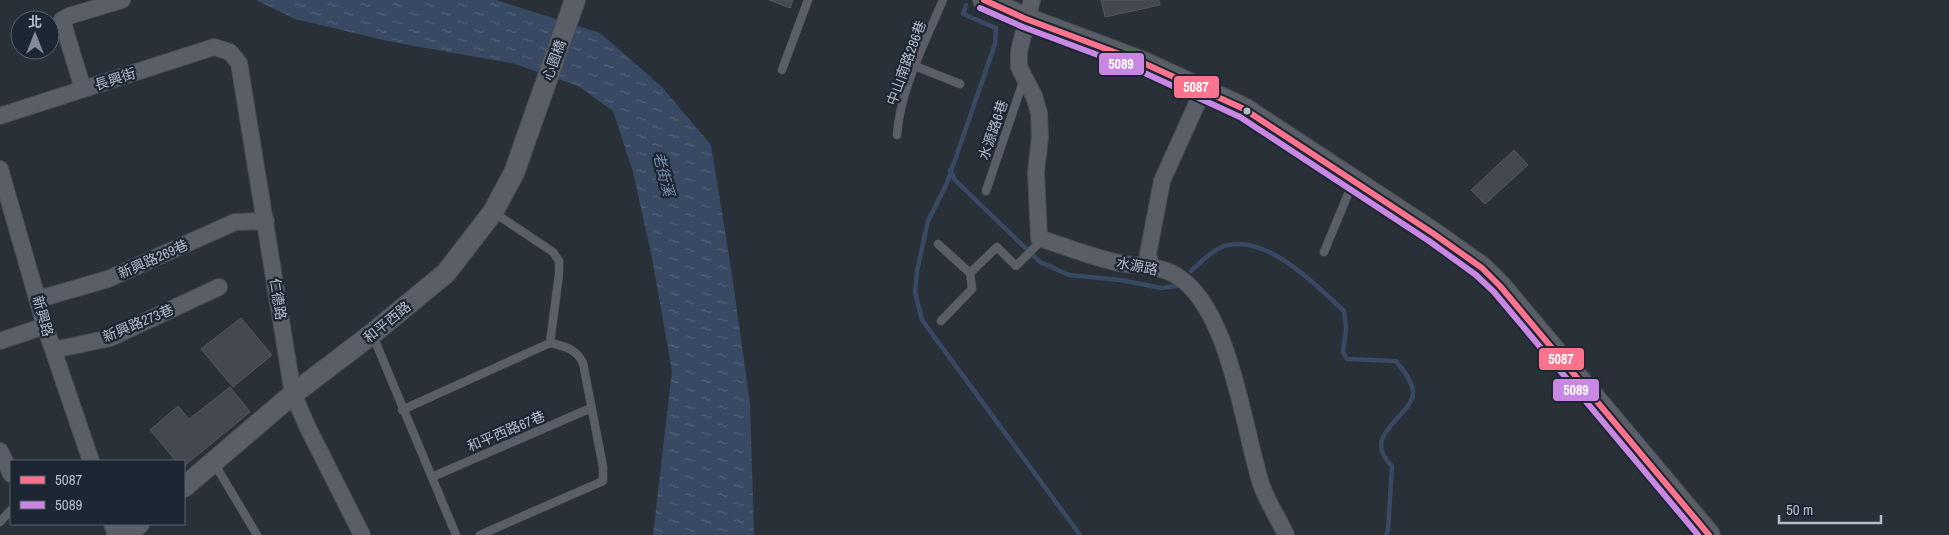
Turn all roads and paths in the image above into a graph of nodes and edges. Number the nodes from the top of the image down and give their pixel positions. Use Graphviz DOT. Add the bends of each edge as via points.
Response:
graph roads {
  1 [pos="122,0"];
  2 [pos="808,0"];
  3 [pos="943,0"];
  4 [pos="984,0"];
  5 [pos="574,4"];
  6 [pos="1029,9"];
  7 [pos="230,52"];
  8 [pos="915,66"];
  9 [pos="782,70"];
  10 [pos="1024,78"];
  11 [pos="960,84"];
  12 [pos="83,89"];
  13 [pos="1203,90"];
  14 [pos="535,113"];
  15 [pos="0,116"];
  16 [pos="897,135"];
  17 [pos="0,169"];
  18 [pos="1354,181"];
  19 [pos="986,191"];
  20 [pos="493,212"];
  21 [pos="266,221"];
  22 [pos="1039,242"];
  23 [pos="938,244"];
  24 [pos="1324,252"];
  25 [pos="1151,266"];
  26 [pos="970,273"];
  27 [pos="219,287"];
  28 [pos="38,299"];
  29 [pos="941,320"];
  30 [pos="45,326"];
  31 [pos="372,334"];
  32 [pos="0,341"];
  33 [pos="550,343"];
  34 [pos="54,350"];
  35 [pos="293,394"];
  36 [pos="591,408"];
  37 [pos="402,410"];
  38 [pos="0,452"];
  39 [pos="91,460"];
  40 [pos="214,463"];
  41 [pos="10,472"];
  42 [pos="432,477"];
  43 [pos="185,486"];
  44 [pos="10,511"];
  45 [pos="0,522"];
  46 [pos="258,535"];
  47 [pos="362,535"];
  48 [pos="456,535"];
  49 [pos="480,535"];
  50 [pos="1286,535"];
  51 [pos="1710,535"];
  1 -- 12 [label="street" via="62,20"];
  2 -- 9 [label="lane"];
  3 -- 8 [label="lane, 中山南路286巷"];
  4 -- 6 [label="main road"];
  5 -- 14 [label="street, 心園橋"];
  6 -- 10 [label="street" via="1019,51 1019,67"];
  6 -- 13 [label="main road"];
  7 -- 12 [label="street, 長興街" via="214,47"];
  7 -- 21 [label="street, 仁德路" via="239,63"];
  8 -- 11 [label="lane"];
  8 -- 16 [label="lane, 中山南路286巷" via="898,121"];
  10 -- 19 [label="lane, 水源路6巷"];
  10 -- 22 [label="street" via="1039,113 1036,193"];
  12 -- 15 [label="street, 長興街"];
  13 -- 18 [label="main road" via="1244,109"];
  13 -- 25 [label="street" via="1162,181 1148,254"];
  14 -- 20 [label="street, 和平西路" via="514,172"];
  17 -- 28 [label="street, 新興路"];
  18 -- 24 [label="lane"];
  18 -- 51 [label="main road" via="1482,268"];
  20 -- 31 [label="street, 和平西路" via="446,274"];
  20 -- 33 [label="lane" via="553,252 559,261"];
  21 -- 28 [label="street, 新興路269巷" via="235,222 108,279"];
  21 -- 35 [label="street, 仁德路"];
  22 -- 25 [label="street, 水源路" via="1115,262"];
  22 -- 26 [label="lane" via="1016,266 997,246"];
  23 -- 26 [label="lane"];
  25 -- 50 [label="street, 水源路" via="1176,275 1188,285 1215,324 1262,485"];
  26 -- 29 [label="lane" via="972,289"];
  27 -- 34 [label="street, 新興路273巷" via="110,338"];
  28 -- 30 [label="street, 新興路"];
  30 -- 32 [label="street"];
  30 -- 34 [label="street, 新興路"];
  31 -- 35 [label="street, 和平西路"];
  31 -- 37 [label="lane"];
  33 -- 36 [label="lane" via="568,347 579,354"];
  33 -- 37 [label="lane"];
  34 -- 39 [label="street, 新興路"];
  35 -- 40 [label="street, 和平西路"];
  35 -- 47 [label="street, 仁德路"];
  36 -- 42 [label="lane, 和平西路67巷"];
  36 -- 49 [label="lane" via="603,481"];
  37 -- 42 [label="lane"];
  38 -- 41 [label="street"];
  40 -- 43 [label="street, 和平西路"];
  40 -- 46 [label="lane"];
  42 -- 48 [label="lane"];
  44 -- 45 [label="lane"];
}
